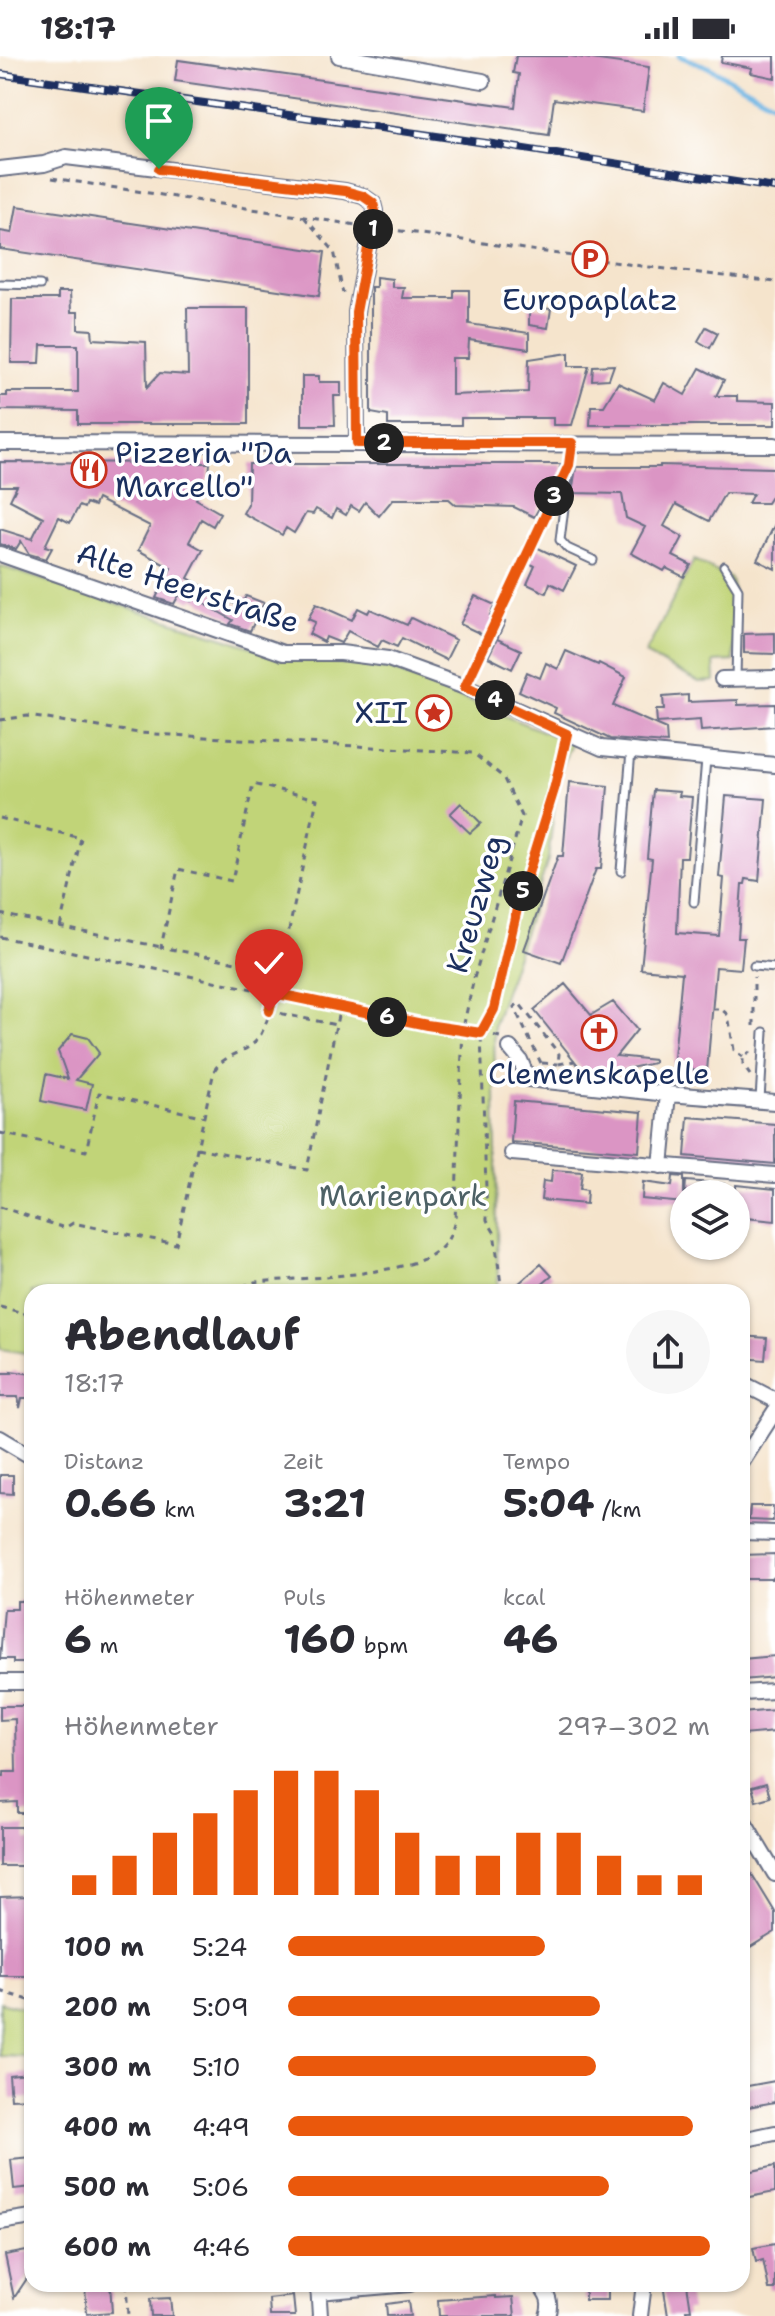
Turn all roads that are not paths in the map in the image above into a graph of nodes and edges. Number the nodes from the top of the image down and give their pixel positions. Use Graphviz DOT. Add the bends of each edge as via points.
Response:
graph roads {
  1 [pos="339,56"];
  2 [pos="483,81"];
  3 [pos="0,169"];
  4 [pos="0,284"];
  5 [pos="40,285"];
  6 [pos="0,443"];
  7 [pos="357,443"];
  8 [pos="572,443"];
  9 [pos="775,445"];
  10 [pos="0,554"];
  11 [pos="593,560"];
  12 [pos="724,566"];
  13 [pos="775,678"];
  14 [pos="729,679"];
  15 [pos="631,751"];
  16 [pos="706,759"];
  17 [pos="775,765"];
  18 [pos="621,871"];
  19 [pos="694,902"];
  20 [pos="754,966"];
  21 [pos="775,968"];
  22 [pos="764,1032"];
  23 [pos="510,1048"];
  24 [pos="668,1094"];
  25 [pos="762,1100"];
  26 [pos="512,1153"];
  27 [pos="661,1166"];
  28 [pos="775,1175"];
  29 [pos="750,1387"];
  30 [pos="775,1400"];
  31 [pos="775,1411"];
  32 [pos="0,1438"];
  33 [pos="750,1450"];
  34 [pos="24,1452"];
  35 [pos="750,1532"];
  36 [pos="775,1533"];
  37 [pos="0,1682"];
  38 [pos="24,1682"];
  39 [pos="775,1691"];
  40 [pos="750,1693"];
  41 [pos="750,1835"];
  42 [pos="775,1874"];
  43 [pos="775,2133"];
  44 [pos="750,2138"];
  45 [pos="24,2218"];
  46 [pos="0,2222"];
  47 [pos="318,2292"];
  48 [pos="545,2292"];
  49 [pos="643,2292"];
  50 [pos="320,2316"];
  51 [pos="547,2316"];
  52 [pos="640,2316"];
  1 -- 2 [label="street"];
  3 -- 7 [label="street" via="66,157 345,191 373,203 356,312"];
  4 -- 5 [label="lane"];
  6 -- 7 [label="street"];
  7 -- 8 [label="street"];
  8 -- 9 [label="street"];
  8 -- 11 [label="lane" via="560,540"];
  10 -- 15 [label="street, Alte Heerstraße" via="283,653 388,659 602,748"];
  12 -- 14 [label="lane" via="738,589"];
  13 -- 14 [label="street"];
  15 -- 16 [label="street, Alte Heerstraße"];
  15 -- 18 [label="lane"];
  16 -- 17 [label="street, Alte Heerstraße"];
  16 -- 19 [label="lane"];
  20 -- 21 [label="lane"];
  22 -- 25 [label="lane"];
  23 -- 24 [label="street" via="528,1079"];
  24 -- 25 [label="street"];
  24 -- 27 [label="street"];
  26 -- 27 [label="street"];
  27 -- 28 [label="street"];
  29 -- 30 [label="street"];
  31 -- 33 [label="street"];
  32 -- 34 [label="street"];
  35 -- 36 [label="street"];
  37 -- 38 [label="street"];
  39 -- 40 [label="street"];
  41 -- 42 [label="street"];
  43 -- 44 [label="street"];
  45 -- 46 [label="street"];
  47 -- 50 [label="street"];
  48 -- 51 [label="street"];
  49 -- 52 [label="street"];
}
